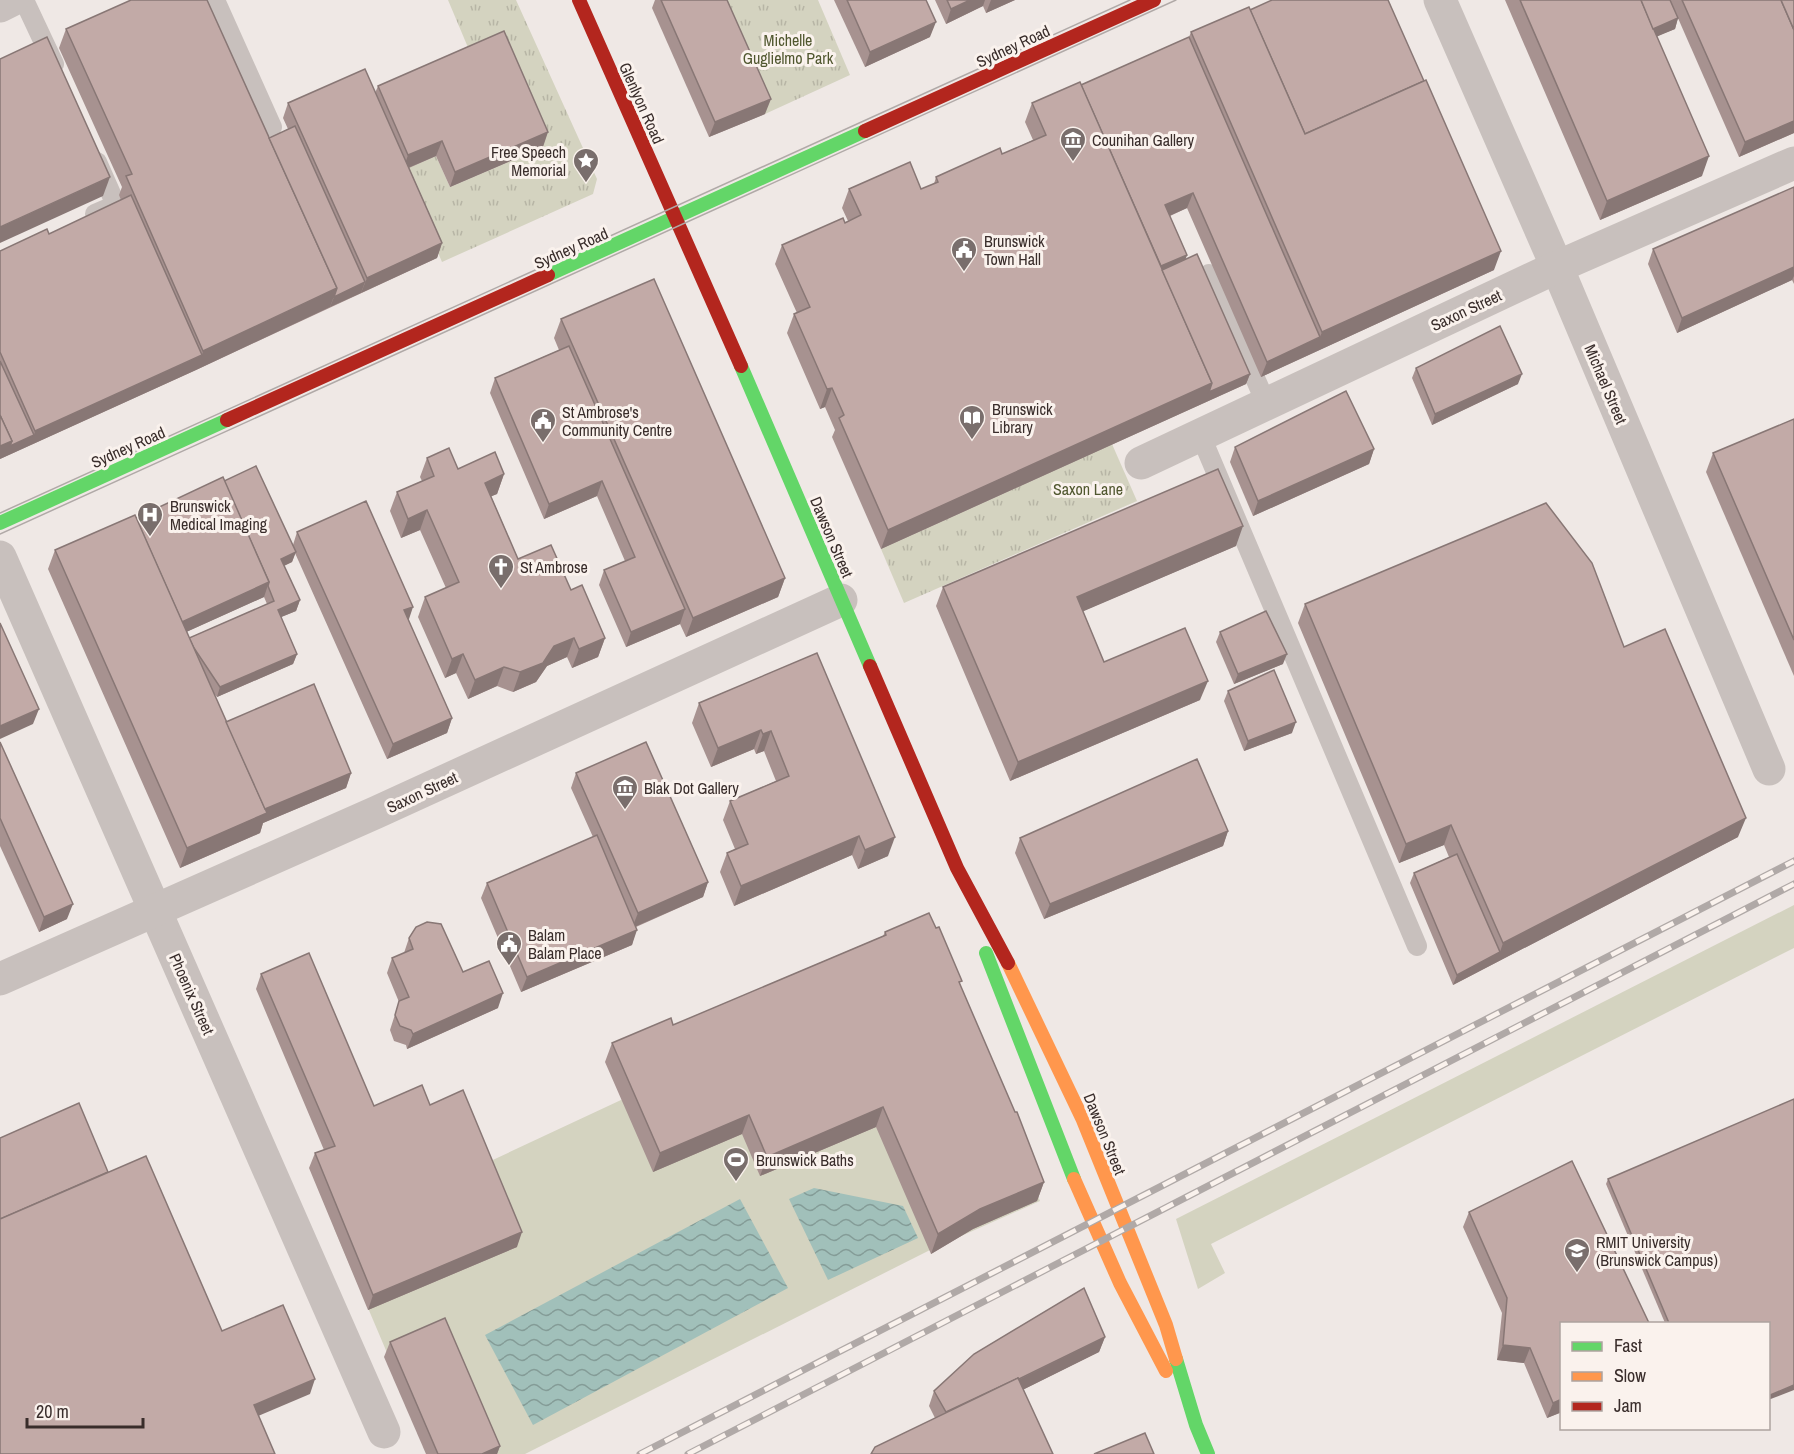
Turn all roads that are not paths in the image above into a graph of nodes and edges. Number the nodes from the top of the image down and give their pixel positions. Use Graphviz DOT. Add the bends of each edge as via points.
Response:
graph roads {
  1 [pos="12,0"];
  2 [pos="24,0"];
  3 [pos="215,0"];
  4 [pos="579,0"];
  5 [pos="1440,0"];
  6 [pos="1140,3"];
  7 [pos="0,6"];
  8 [pos="63,86"];
  9 [pos="272,127"];
  10 [pos="87,140"];
  11 [pos="1794,163"];
  12 [pos="676,219"];
  13 [pos="75,224"];
  14 [pos="1557,267"];
  15 [pos="1209,274"];
  16 [pos="1266,403"];
  17 [pos="1200,434"];
  18 [pos="1141,463"];
  19 [pos="0,523"];
  20 [pos="0,557"];
  21 [pos="841,600"];
  22 [pos="1769,769"];
  23 [pos="957,868"];
  24 [pos="155,910"];
  25 [pos="1418,946"];
  26 [pos="0,978"];
  27 [pos="1196,1425"];
  28 [pos="384,1432"];
  29 [pos="1208,1454"];
  1 -- 7 [label="street"];
  2 -- 8 [label="lane"];
  3 -- 9 [label="lane"];
  4 -- 12 [label="main road, Glenlyon Road"];
  5 -- 14 [label="street, Michael Street"];
  6 -- 12 [label="main road, Sydney Road"];
  10 -- 13 [label="lane" via="116,205"];
  11 -- 14 [label="street, Saxon Street"];
  12 -- 19 [label="main road, Sydney Road"];
  12 -- 21 [label="main road, Dawson Street"];
  14 -- 16 [label="street, Saxon Street"];
  14 -- 22 [label="street, Michael Street"];
  15 -- 16 [label="lane"];
  16 -- 17 [label="street, Saxon Street"];
  17 -- 18 [label="street, Saxon Street"];
  17 -- 25 [label="lane"];
  20 -- 24 [label="street, Phoenix Street"];
  21 -- 23 [label="main road, Dawson Street"];
  21 -- 24 [label="street, Saxon Street"];
  23 -- 27 [label="main road, Dawson Street" via="1004,1008 1075,1182 1146,1336"];
  23 -- 27 [label="main road, Dawson Street" via="1027,998 1083,1120 1166,1325"];
  24 -- 26 [label="street, Saxon Street"];
  24 -- 28 [label="street, Phoenix Street"];
  27 -- 29 [label="main road, Dawson Street"];
}
